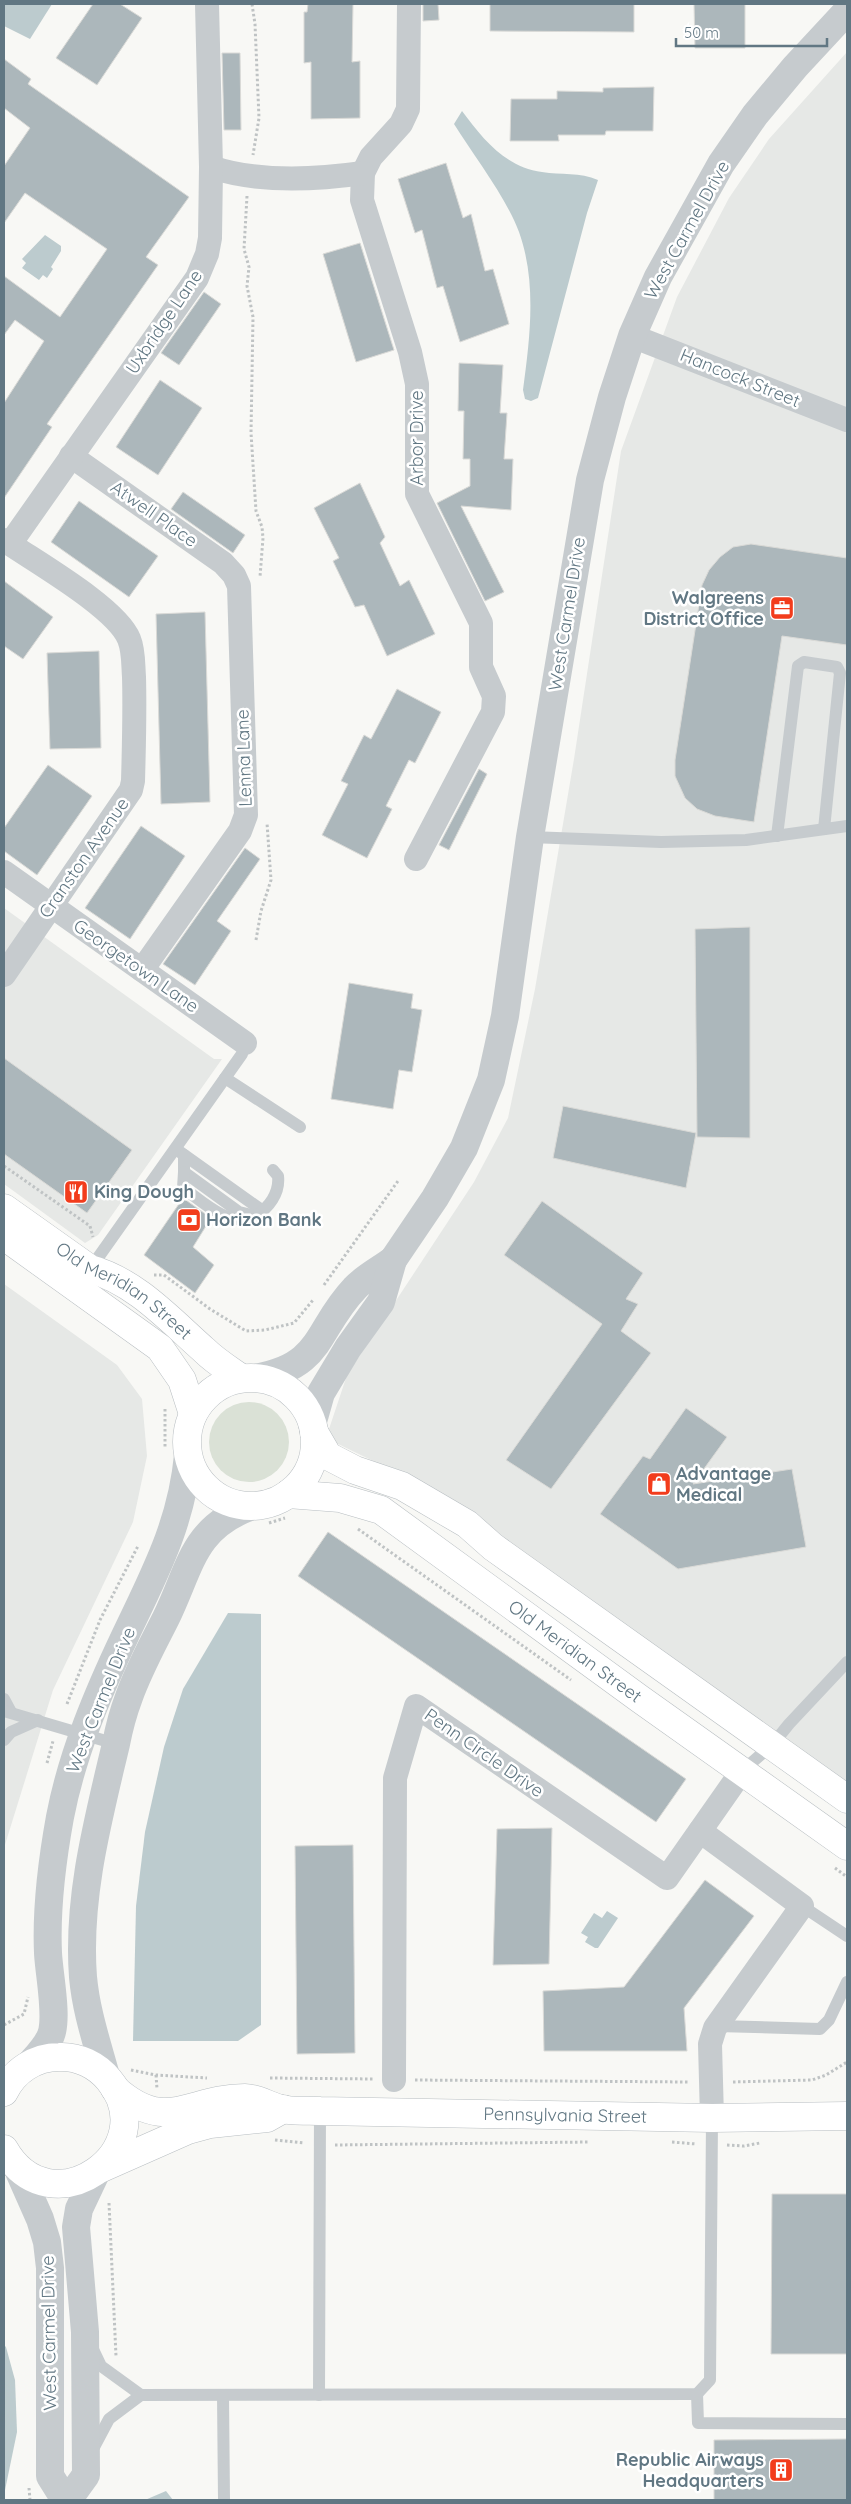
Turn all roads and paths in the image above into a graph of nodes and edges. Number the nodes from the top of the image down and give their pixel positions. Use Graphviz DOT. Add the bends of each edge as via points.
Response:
graph roads {
  1 [pos="206,4"];
  2 [pos="252,4"];
  3 [pos="409,4"];
  4 [pos="847,11"];
  5 [pos="211,168"];
  6 [pos="363,173"];
  7 [pos="248,176"];
  8 [pos="632,336"];
  9 [pos="847,420"];
  10 [pos="71,456"];
  11 [pos="7,542"];
  12 [pos="234,574"];
  13 [pos="260,580"];
  14 [pos="267,818"];
  15 [pos="847,826"];
  16 [pos="824,829"];
  17 [pos="777,836"];
  18 [pos="530,837"];
  19 [pos="416,859"];
  20 [pos="4,872"];
  21 [pos="51,906"];
  22 [pos="256,940"];
  23 [pos="142,970"];
  24 [pos="4,975"];
  25 [pos="245,1043"];
  26 [pos="225,1078"];
  27 [pos="300,1127"];
  28 [pos="179,1152"];
  29 [pos="4,1166"];
  30 [pos="273,1170"];
  31 [pos="398,1181"];
  32 [pos="4,1208"];
  33 [pos="259,1214"];
  34 [pos="4,1236"];
  35 [pos="92,1236"];
  36 [pos="393,1260"];
  37 [pos="90,1269"];
  38 [pos="149,1275"];
  39 [pos="319,1292"];
  40 [pos="314,1300"];
  41 [pos="248,1378"];
  42 [pos="164,1402"];
  43 [pos="193,1414"];
  44 [pos="313,1429"];
  45 [pos="176,1454"];
  46 [pos="287,1506"];
  47 [pos="259,1515"];
  48 [pos="355,1523"];
  49 [pos="847,1662"];
  50 [pos="573,1682"];
  51 [pos="4,1698"];
  52 [pos="7,1711"];
  53 [pos="38,1720"];
  54 [pos="84,1735"];
  55 [pos="4,1740"];
  56 [pos="116,1744"];
  57 [pos="772,1745"];
  58 [pos="742,1771"];
  59 [pos="847,1799"];
  60 [pos="700,1831"];
  61 [pos="839,1856"];
  62 [pos="847,1876"];
  63 [pos="802,1906"];
  64 [pos="847,1936"];
  65 [pos="847,1982"];
  66 [pos="717,2026"];
  67 [pos="847,2062"];
  68 [pos="13,2077"];
  69 [pos="394,2080"];
  70 [pos="710,2082"];
  71 [pos="111,2083"];
  72 [pos="283,2109"];
  73 [pos="320,2111"];
  74 [pos="392,2112"];
  75 [pos="847,2116"];
  76 [pos="712,2131"];
  77 [pos="267,2140"];
  78 [pos="668,2140"];
  79 [pos="598,2142"];
  80 [pos="762,2142"];
  81 [pos="319,2145"];
  82 [pos="10,2158"];
  83 [pos="99,2170"];
  84 [pos="110,2198"];
  85 [pos="85,2332"];
  86 [pos="116,2361"];
  87 [pos="697,2394"];
  88 [pos="141,2395"];
  89 [pos="223,2395"];
  90 [pos="319,2395"];
  91 [pos="847,2424"];
  92 [pos="85,2465"];
  93 [pos="67,2500"];
  94 [pos="224,2500"];
  1 -- 5 [label="street, Uxbridge Lane"];
  2 -- 7 [label="path" via="259,118"];
  3 -- 6 [label="street, Arbor Drive" via="408,109 401,124 371,157"];
  4 -- 8 [label="street, West Carmel Drive" via="794,66 721,164 658,277"];
  5 -- 7 [label="street"];
  5 -- 10 [label="street, Uxbridge Lane" via="210,238 197,278"];
  6 -- 7 [label="street"];
  6 -- 19 [label="street, Arbor Drive" via="362,200 417,384 417,494 481,623 481,668 494,696 493,712"];
  7 -- 13 [label="path" via="244,249 249,267 247,286 253,317 251,433 256,510 263,538"];
  8 -- 9 [label="street, Hancock Street"];
  8 -- 18 [label="street, West Carmel Drive" via="590,480"];
  10 -- 11 [label="street, Uxbridge Lane"];
  10 -- 12 [label="street, Atwell Place" via="224,563"];
  11 -- 21 [label="street, Cranston Avenue" via="92,600 120,625 133,655 131,790"];
  12 -- 23 [label="street, Lenna Lane" via="239,586 246,815 240,831"];
  14 -- 22 [label="path" via="272,880 261,911"];
  15 -- 16 [label="lane"];
  16 -- 17 [label="lane"];
  16 -- 17 [label="lane" via="840,673 837,667 804,662 798,666"];
  17 -- 18 [label="lane" via="661,842"];
  18 -- 36 [label="street, West Carmel Drive" via="505,1016 491,1080 464,1148"];
  20 -- 21 [label="street, Georgetown Lane"];
  21 -- 23 [label="street, Georgetown Lane"];
  21 -- 24 [label="street, Cranston Avenue"];
  23 -- 25 [label="street, Georgetown Lane"];
  25 -- 26 [label="lane" via="242,1054"];
  26 -- 27 [label="lane"];
  26 -- 28 [label="lane"];
  28 -- 33 [label="lane"];
  28 -- 33 [label="lane" via="184,1172 239,1212"];
  28 -- 37 [label="lane"];
  29 -- 35 [label="path" via="90,1226"];
  30 -- 33 [label="lane" via="278,1176 278,1190"];
  31 -- 39 [label="path"];
  32 -- 37 [label="main road, Old Meridian Street"];
  34 -- 43 [label="main road, Old Meridian Street" via="160,1348 182,1380"];
  36 -- 41 [label="street, West Carmel Drive" via="355,1287 309,1354 297,1364 272,1375"];
  36 -- 44 [label="street, West Carmel Drive" via="380,1302 321,1393"];
  37 -- 41 [label="main road, Old Meridian Street" via="107,1273 149,1302 205,1351"];
  38 -- 40 [label="path" via="164,1275 246,1331 294,1324"];
  41 -- 43 [label="main road" via="230,1381 212,1390"];
  41 -- 44 [label="main road" via="280,1385 291,1392 308,1413"];
  42 -- 45 [label="path" via="166,1426"];
  43 -- 45 [label="main road"];
  44 -- 46 [label="main road" via="312,1460"];
  44 -- 57 [label="main road, Old Meridian Street" via="328,1456 355,1470 402,1486 454,1516"];
  45 -- 47 [label="main road" via="192,1467 206,1488"];
  45 -- 54 [label="street, West Carmel Drive" via="186,1486 177,1520"];
  46 -- 47 [label="path"];
  46 -- 47 [label="main road" via="271,1502"];
  46 -- 58 [label="main road, Old Meridian Street" via="340,1498 381,1510"];
  47 -- 56 [label="street, West Carmel Drive" via="224,1520 198,1544 130,1695"];
  48 -- 50 [label="path" via="359,1530"];
  49 -- 57 [label="lane"];
  51 -- 52 [label="lane"];
  52 -- 53 [label="lane"];
  53 -- 54 [label="lane"];
  53 -- 55 [label="lane" via="12,1732"];
  54 -- 56 [label="lane"];
  54 -- 68 [label="street, West Carmel Drive" via="60,1816 51,1876 48,1952 55,2014 51,2035"];
  56 -- 71 [label="street, West Carmel Drive" via="103,1791 90,1863 83,1976 90,2019"];
  57 -- 58 [label="lane"];
  57 -- 59 [label="main road, Old Meridian Street"];
  58 -- 60 [label="street, Penn Circle Drive"];
  58 -- 61 [label="main road, Old Meridian Street"];
  60 -- 63 [label="street"];
  60 -- 69 [label="street, Penn Circle Drive" via="667,1878 416,1706 395,1778"];
  61 -- 62 [label="path"];
  63 -- 64 [label="lane"];
  63 -- 66 [label="street"];
  65 -- 66 [label="lane" via="829,2020 820,2029"];
  66 -- 70 [label="street" via="710,2044"];
  67 -- 70 [label="path" via="812,2080"];
  68 -- 71 [label="main road, Pennsylvania Street" via="44,2059 69,2057 93,2066"];
  69 -- 70 [label="path"];
  69 -- 74 [label="street, Penn Circle Drive" via="384,2087"];
  70 -- 76 [label="street"];
  71 -- 72 [label="main road, Pennsylvania Street" via="136,2106 163,2114 247,2098"];
  71 -- 83 [label="main road" via="123,2111 122,2135 112,2156"];
  72 -- 73 [label="main road, Pennsylvania Street"];
  72 -- 83 [label="main road, Pennsylvania Street" via="267,2118 210,2124 188,2130"];
  73 -- 74 [label="main road, Pennsylvania Street"];
  73 -- 81 [label="lane"];
  74 -- 76 [label="main road, Pennsylvania Street"];
  75 -- 76 [label="main road, Pennsylvania Street"];
  76 -- 78 [label="path" via="680,2144"];
  76 -- 80 [label="path" via="744,2146"];
  76 -- 87 [label="lane" via="710,2380"];
  77 -- 81 [label="path"];
  79 -- 81 [label="path"];
  81 -- 90 [label="lane"];
  82 -- 83 [label="main road, Pennsylvania Street" via="36,2179 51,2183 74,2182"];
  82 -- 93 [label="street, West Carmel Drive" via="33,2199 47,2242 51,2294 50,2476"];
  83 -- 85 [label="street, West Carmel Drive" via="79,2209 76,2227"];
  84 -- 86 [label="path" via="109,2251"];
  85 -- 88 [label="lane" via="101,2366"];
  85 -- 92 [label="street, West Carmel Drive"];
  87 -- 90 [label="lane"];
  87 -- 91 [label="lane" via="698,2423"];
  88 -- 89 [label="lane"];
  88 -- 92 [label="lane" via="109,2419"];
  89 -- 90 [label="lane"];
  89 -- 94 [label="lane"];
  92 -- 93 [label="street, West Carmel Drive" via="86,2475"];
}
